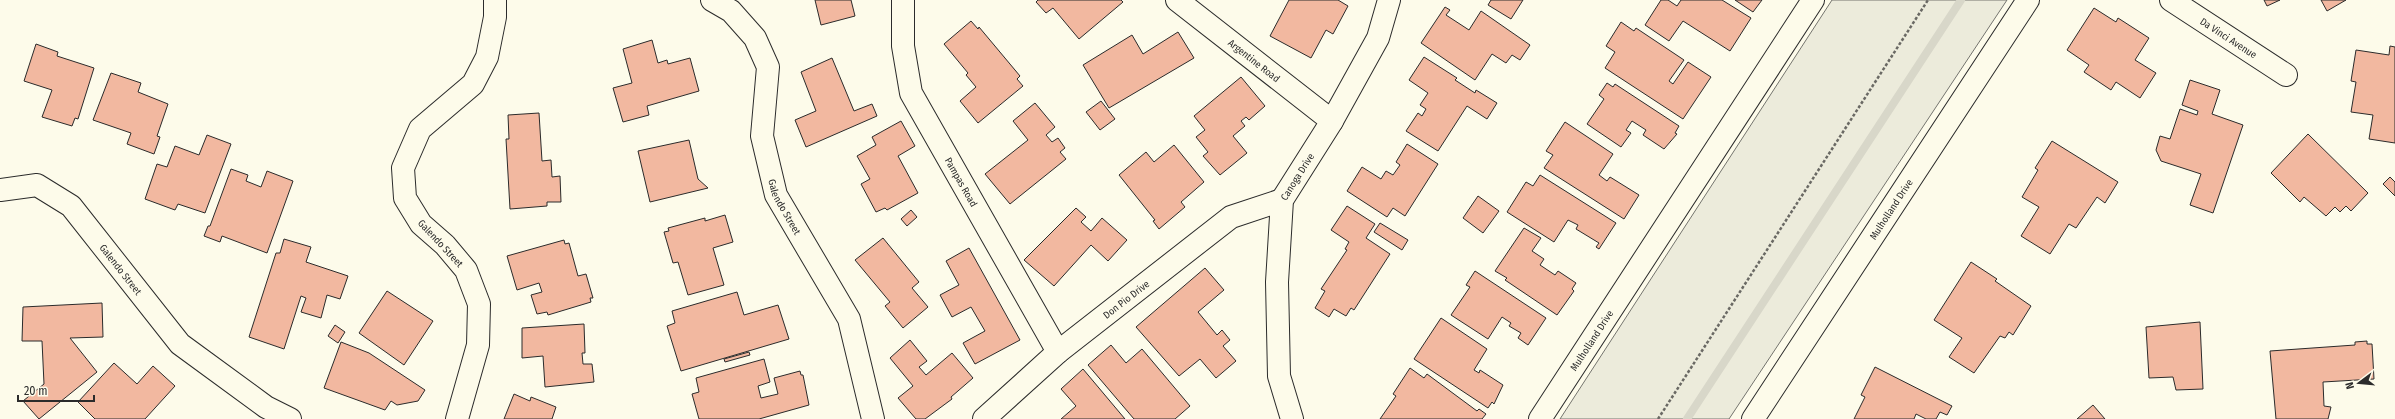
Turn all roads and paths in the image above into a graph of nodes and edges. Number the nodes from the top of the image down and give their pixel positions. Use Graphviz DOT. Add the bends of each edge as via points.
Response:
graph roads {
  1 [pos="495,0"];
  2 [pos="712,0"];
  3 [pos="903,0"];
  4 [pos="1177,0"];
  5 [pos="1389,0"];
  6 [pos="1813,0"];
  7 [pos="1928,0"];
  8 [pos="2028,0"];
  9 [pos="2171,0"];
  10 [pos="2286,75"];
  11 [pos="1332,121"];
  12 [pos="0,190"];
  13 [pos="1282,200"];
  14 [pos="1058,352"];
  15 [pos="290,419"];
  16 [pos="457,419"];
  17 [pos="874,419"];
  18 [pos="984,419"];
  19 [pos="1292,419"];
  20 [pos="1540,419"];
  21 [pos="1658,419"];
  22 [pos="1753,419"];
  1 -- 16 [label="street, Galendo Street" via="495,17 487,57 473,84 420,129 403,168 406,198 420,224 445,246 466,270 479,304 478,345"];
  2 -- 17 [label="street, Galendo Street" via="731,11 755,38 768,67 762,136 776,195 849,320"];
  3 -- 14 [label="street, Pampas Road" via="903,46 911,93"];
  4 -- 11 [label="street, Argentine Road"];
  5 -- 11 [label="street, Canoga Drive" via="1378,38"];
  6 -- 20 [label="street, Mulholland Drive"];
  7 -- 21 [label="path"];
  8 -- 22 [label="street, Mulholland Drive"];
  9 -- 10 [label="street, Da Vinci Avenue"];
  11 -- 13 [label="street, Canoga Drive"];
  12 -- 15 [label="street, Galendo Street" via="37,185 71,206 180,344 266,407"];
  13 -- 14 [label="street, Don Pio Drive" via="1231,217"];
  13 -- 19 [label="street, Canoga Drive" via="1277,282 1279,376"];
  14 -- 18 [label="street, Don Pio Drive"];
}
